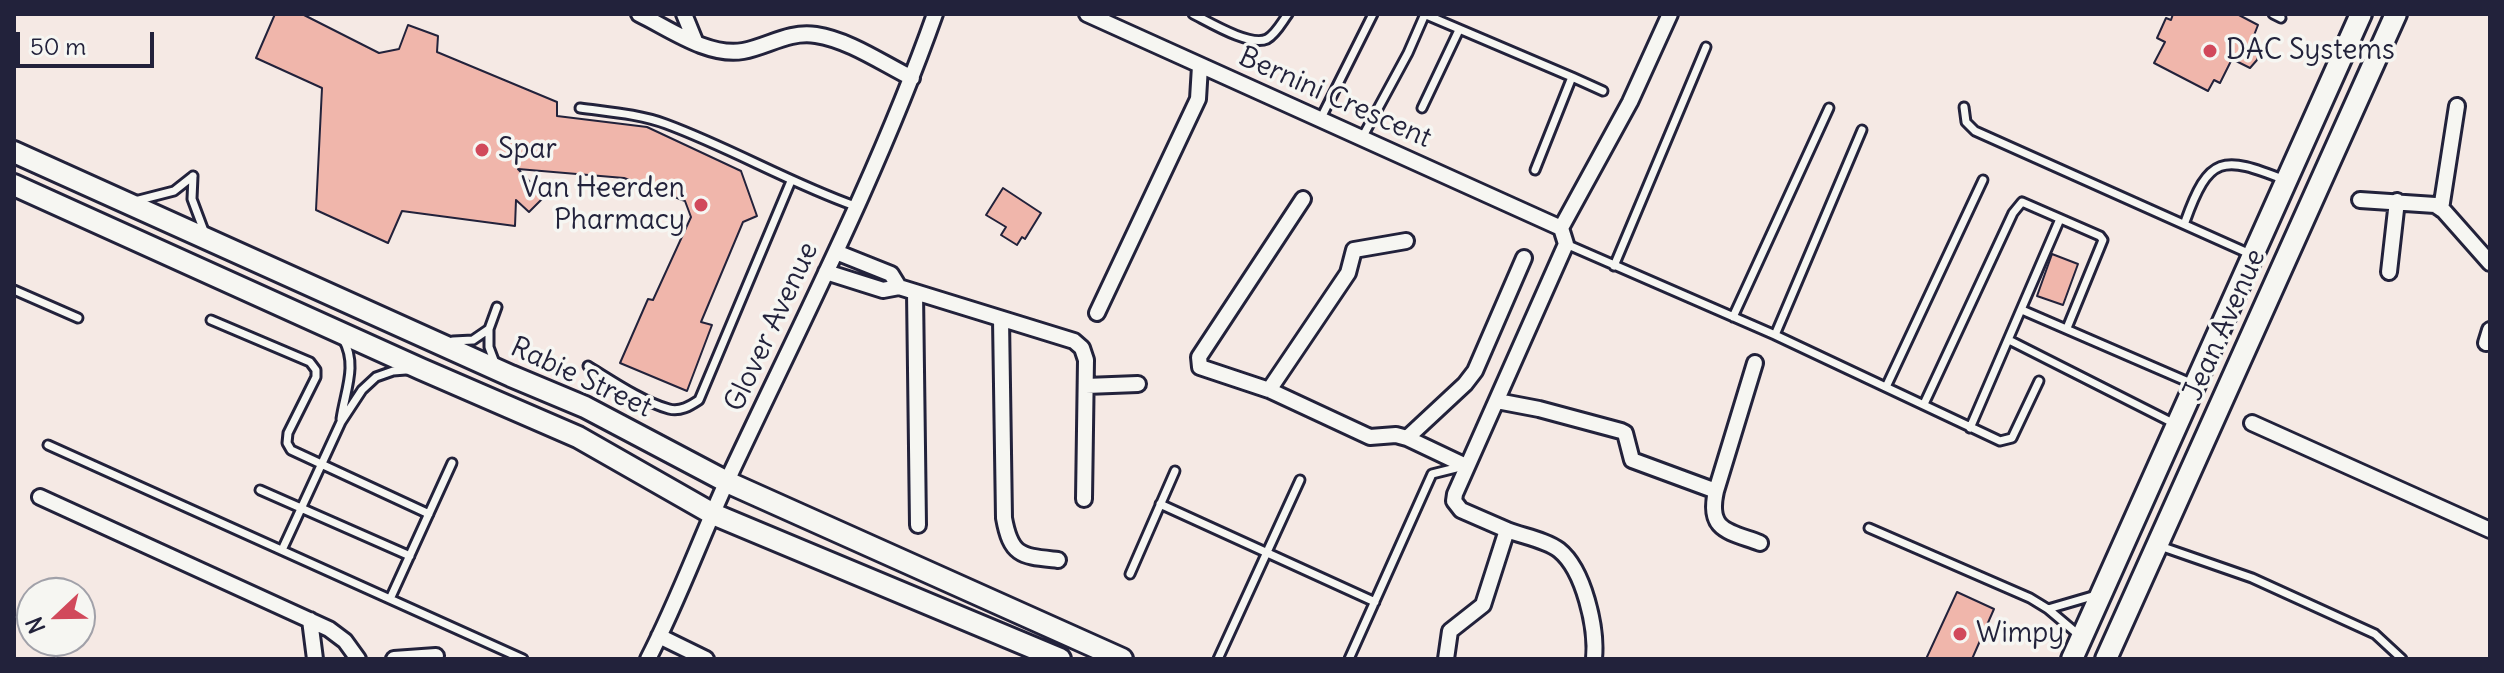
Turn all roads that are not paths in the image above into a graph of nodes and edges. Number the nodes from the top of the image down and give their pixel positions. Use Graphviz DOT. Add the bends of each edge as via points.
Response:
graph roads {
  1 [pos="639,14"];
  2 [pos="684,14"];
  3 [pos="935,14"];
  4 [pos="1087,14"];
  5 [pos="1193,14"];
  6 [pos="1288,14"];
  7 [pos="1373,14"];
  8 [pos="1424,14"];
  9 [pos="1670,14"];
  10 [pos="2361,14"];
  11 [pos="2396,14"];
  12 [pos="1459,30"];
  13 [pos="695,41"];
  14 [pos="1706,47"];
  15 [pos="1200,66"];
  16 [pos="1572,77"];
  17 [pos="912,78"];
  18 [pos="1603,91"];
  19 [pos="2457,106"];
  20 [pos="1964,107"];
  21 [pos="580,108"];
  22 [pos="1422,108"];
  23 [pos="1829,108"];
  24 [pos="1320,120"];
  25 [pos="1862,130"];
  26 [pos="1362,138"];
  27 [pos="14,152"];
  28 [pos="1535,170"];
  29 [pos="1983,180"];
  30 [pos="791,181"];
  31 [pos="2286,181"];
  32 [pos="14,185"];
  33 [pos="1303,199"];
  34 [pos="2360,200"];
  35 [pos="125,201"];
  36 [pos="2397,201"];
  37 [pos="856,206"];
  38 [pos="2441,209"];
  39 [pos="2060,219"];
  40 [pos="2185,222"];
  41 [pos="1561,228"];
  42 [pos="210,239"];
  43 [pos="1406,241"];
  44 [pos="1566,244"];
  45 [pos="836,252"];
  46 [pos="2253,255"];
  47 [pos="1524,258"];
  48 [pos="2490,263"];
  49 [pos="1614,266"];
  50 [pos="826,272"];
  51 [pos="2389,272"];
  52 [pos="899,287"];
  53 [pos="14,290"];
  54 [pos="915,292"];
  55 [pos="497,307"];
  56 [pos="2022,310"];
  57 [pos="1097,313"];
  58 [pos="1733,317"];
  59 [pos="78,318"];
  60 [pos="1001,319"];
  61 [pos="211,320"];
  62 [pos="401,325"];
  63 [pos="2067,328"];
  64 [pos="489,329"];
  65 [pos="339,332"];
  66 [pos="1775,335"];
  67 [pos="2009,340"];
  68 [pos="1755,363"];
  69 [pos="588,366"];
  70 [pos="421,369"];
  71 [pos="511,376"];
  72 [pos="2039,381"];
  73 [pos="1138,384"];
  74 [pos="2195,385"];
  75 [pos="1086,386"];
  76 [pos="1886,387"];
  77 [pos="1269,390"];
  78 [pos="1497,401"];
  79 [pos="1924,404"];
  80 [pos="341,422"];
  81 [pos="2252,423"];
  82 [pos="2177,425"];
  83 [pos="1970,428"];
  84 [pos="1407,438"];
  85 [pos="48,445"];
  86 [pos="452,463"];
  87 [pos="322,466"];
  88 [pos="1466,466"];
  89 [pos="1175,471"];
  90 [pos="1300,480"];
  91 [pos="727,482"];
  92 [pos="260,490"];
  93 [pos="1716,491"];
  94 [pos="40,497"];
  95 [pos="1084,499"];
  96 [pos="1160,504"];
  97 [pos="301,509"];
  98 [pos="429,514"];
  99 [pos="713,514"];
  100 [pos="918,525"];
  101 [pos="1869,528"];
  102 [pos="1507,530"];
  103 [pos="2490,530"];
  104 [pos="1760,543"];
  105 [pos="2156,545"];
  106 [pos="282,550"];
  107 [pos="1266,554"];
  108 [pos="410,556"];
  109 [pos="1058,560"];
  110 [pos="1130,574"];
  111 [pos="2103,592"];
  112 [pos="390,599"];
  113 [pos="1375,602"];
  114 [pos="2048,609"];
  115 [pos="310,620"];
  116 [pos="659,636"];
  117 [pos="2082,637"];
  118 [pos="436,656"];
  119 [pos="315,659"];
  120 [pos="358,659"];
  121 [pos="394,659"];
  122 [pos="523,659"];
  123 [pos="648,659"];
  124 [pos="706,659"];
  125 [pos="1060,659"];
  126 [pos="1122,659"];
  127 [pos="1218,659"];
  128 [pos="1349,659"];
  129 [pos="1446,659"];
  130 [pos="1594,659"];
  131 [pos="2072,659"];
  132 [pos="2106,659"];
  133 [pos="2402,659"];
  1 -- 13 [label="street"];
  2 -- 13 [label="street"];
  3 -- 17 [label="street, Glover Avenue"];
  4 -- 15 [label="street, Bernini Crescent"];
  5 -- 6 [label="lane" via="1254,41 1266,40"];
  7 -- 24 [label="lane"];
  8 -- 12 [label="lane"];
  8 -- 26 [label="lane"];
  9 -- 41 [label="street" via="1630,102"];
  10 -- 31 [label="main road, Jean Avenue"];
  11 -- 105 [label="main road, Jean Avenue"];
  12 -- 16 [label="lane"];
  12 -- 22 [label="lane"];
  13 -- 17 [label="street" via="727,52 793,34 813,35"];
  14 -- 49 [label="lane"];
  15 -- 24 [label="street, Bernini Crescent"];
  15 -- 57 [label="street" via="1198,99"];
  16 -- 18 [label="lane"];
  16 -- 28 [label="lane"];
  17 -- 37 [label="street, Glover Avenue"];
  19 -- 38 [label="street"];
  20 -- 40 [label="lane" via="1966,122 1975,131"];
  21 -- 30 [label="lane" via="667,124"];
  23 -- 58 [label="lane"];
  24 -- 26 [label="street, Bernini Crescent"];
  25 -- 66 [label="lane"];
  26 -- 41 [label="street, Bernini Crescent"];
  27 -- 35 [label="main road, Rabie Street"];
  29 -- 76 [label="lane"];
  30 -- 37 [label="lane"];
  30 -- 69 [label="lane" via="699,400 669,409"];
  31 -- 40 [label="lane" via="2250,166 2223,164 2203,180"];
  31 -- 46 [label="main road, Jean Avenue"];
  32 -- 65 [label="main road, Rabie Street"];
  33 -- 77 [label="street" via="1197,363"];
  34 -- 36 [label="street"];
  35 -- 42 [label="main road, Rabie Street"];
  35 -- 42 [label="lane" via="174,191 193,176 192,199"];
  36 -- 38 [label="street"];
  36 -- 51 [label="street"];
  37 -- 45 [label="street, Glover Avenue"];
  38 -- 48 [label="street"];
  39 -- 56 [label="lane"];
  39 -- 63 [label="lane" via="2103,240"];
  39 -- 79 [label="lane" via="2018,203"];
  40 -- 46 [label="lane"];
  41 -- 44 [label="street"];
  42 -- 62 [label="main road, Rabie Street"];
  43 -- 77 [label="street" via="1354,250 1348,273"];
  44 -- 49 [label="lane"];
  44 -- 78 [label="street"];
  45 -- 50 [label="street, Glover Avenue"];
  45 -- 52 [label="street" via="891,274"];
  46 -- 74 [label="main road, Jean Avenue"];
  47 -- 84 [label="street" via="1475,371"];
  49 -- 58 [label="lane"];
  50 -- 52 [label="street" via="883,290"];
  50 -- 91 [label="street, Glover Avenue"];
  52 -- 54 [label="street"];
  53 -- 59 [label="lane"];
  54 -- 60 [label="street"];
  54 -- 100 [label="street"];
  55 -- 64 [label="lane"];
  56 -- 63 [label="lane"];
  56 -- 67 [label="lane"];
  58 -- 66 [label="lane"];
  60 -- 75 [label="street" via="1074,341 1086,360"];
  60 -- 109 [label="street" via="1008,538 1025,557"];
  61 -- 87 [label="lane" via="310,362 316,377 287,443"];
  62 -- 64 [label="lane" via="462,342"];
  62 -- 71 [label="main road, Rabie Street"];
  63 -- 74 [label="lane"];
  64 -- 71 [label="lane" via="493,359"];
  65 -- 70 [label="main road, Rabie Street"];
  65 -- 80 [label="lane" via="351,358"];
  66 -- 76 [label="lane"];
  67 -- 82 [label="lane"];
  67 -- 83 [label="lane"];
  68 -- 93 [label="street"];
  70 -- 80 [label="lane" via="376,377"];
  70 -- 99 [label="main road, Rabie Street" via="578,437"];
  71 -- 91 [label="main road, Rabie Street" via="585,407"];
  72 -- 83 [label="lane" via="2012,438 2000,441"];
  73 -- 75 [label="street"];
  74 -- 82 [label="main road, Jean Avenue"];
  75 -- 95 [label="street"];
  76 -- 79 [label="lane"];
  77 -- 84 [label="street" via="1370,437"];
  78 -- 88 [label="street"];
  78 -- 93 [label="street" via="1621,431 1632,460"];
  79 -- 83 [label="lane"];
  80 -- 87 [label="lane"];
  81 -- 103 [label="street"];
  82 -- 111 [label="main road, Jean Avenue"];
  84 -- 88 [label="street"];
  85 -- 106 [label="lane"];
  86 -- 98 [label="lane"];
  87 -- 97 [label="lane"];
  87 -- 98 [label="lane"];
  88 -- 102 [label="street" via="1454,501 1461,510"];
  88 -- 113 [label="lane" via="1432,474"];
  89 -- 96 [label="lane"];
  90 -- 107 [label="lane"];
  91 -- 99 [label="street, Glover Avenue"];
  91 -- 126 [label="main road, Rabie Street"];
  92 -- 97 [label="lane"];
  93 -- 104 [label="street" via="1713,503 1720,527"];
  94 -- 115 [label="street"];
  96 -- 107 [label="lane"];
  96 -- 110 [label="lane"];
  97 -- 106 [label="lane"];
  97 -- 108 [label="lane"];
  98 -- 108 [label="lane"];
  99 -- 116 [label="street, Glover Avenue"];
  99 -- 125 [label="main road, Rabie Street"];
  101 -- 114 [label="lane"];
  102 -- 129 [label="street" via="1483,605 1450,631"];
  102 -- 130 [label="street" via="1557,548 1572,564 1595,643"];
  105 -- 117 [label="main road" via="2134,554 2098,631"];
  105 -- 132 [label="main road, Jean Avenue"];
  105 -- 133 [label="lane" via="2252,578 2375,634"];
  106 -- 112 [label="lane"];
  107 -- 113 [label="lane"];
  107 -- 127 [label="lane"];
  108 -- 112 [label="lane"];
  111 -- 114 [label="lane"];
  111 -- 117 [label="main road, Jean Avenue"];
  112 -- 122 [label="lane"];
  113 -- 128 [label="lane"];
  114 -- 117 [label="lane"];
  115 -- 119 [label="street"];
  115 -- 120 [label="street" via="345,641"];
  116 -- 123 [label="street, Glover Avenue"];
  116 -- 124 [label="street"];
  117 -- 131 [label="main road, Jean Avenue"];
  118 -- 121 [label="street"];
}
